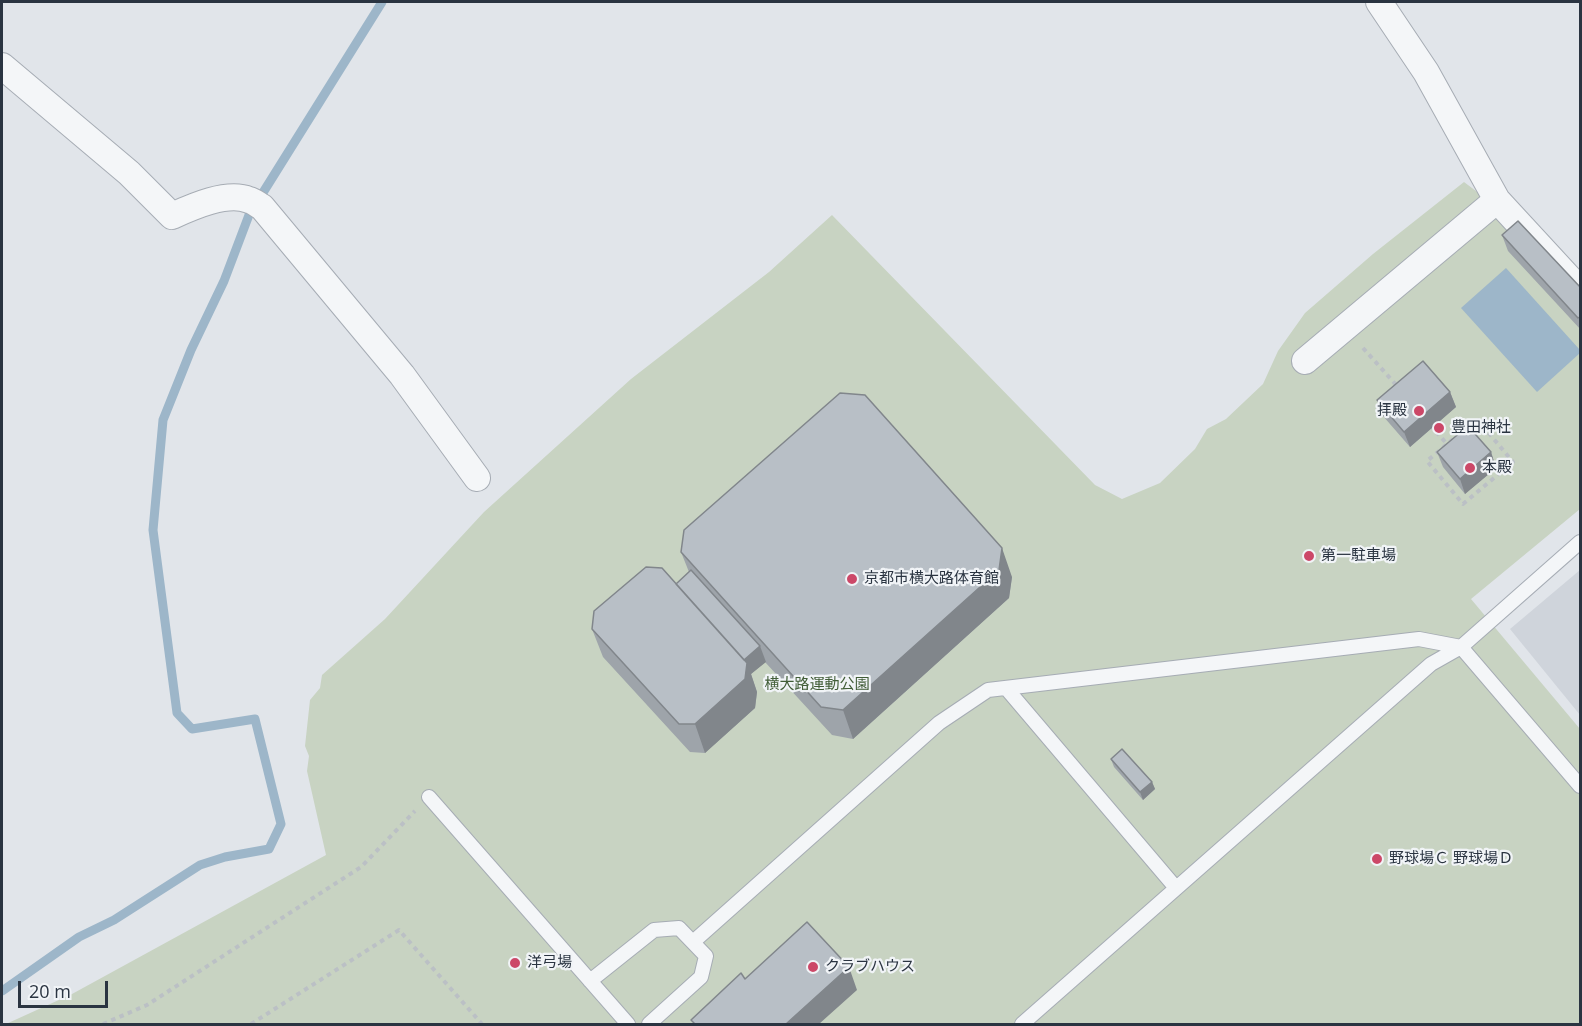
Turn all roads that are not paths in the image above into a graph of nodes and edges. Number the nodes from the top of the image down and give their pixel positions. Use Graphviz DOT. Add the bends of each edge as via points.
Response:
graph roads {
  1 [pos="1380,2"];
  2 [pos="2,66"];
  3 [pos="1497,200"];
  4 [pos="1581,290"];
  5 [pos="1305,361"];
  6 [pos="477,478"];
  7 [pos="1581,542"];
  8 [pos="1461,647"];
  9 [pos="1006,688"];
  10 [pos="1581,786"];
  11 [pos="429,797"];
  12 [pos="1176,888"];
  13 [pos="693,942"];
  14 [pos="590,981"];
  15 [pos="628,1024"];
  16 [pos="649,1024"];
  17 [pos="1022,1024"];
  1 -- 3 [label="street" via="1426,72"];
  2 -- 6 [label="street" via="129,173 172,216 226,198 255,203 402,375"];
  3 -- 4 [label="street"];
  3 -- 5 [label="street"];
  7 -- 8 [label="lane"];
  8 -- 9 [label="lane" via="1419,639"];
  8 -- 10 [label="lane"];
  8 -- 12 [label="lane" via="1431,664"];
  9 -- 12 [label="lane"];
  9 -- 13 [label="lane" via="988,690 939,723"];
  11 -- 14 [label="lane"];
  12 -- 17 [label="lane"];
  13 -- 14 [label="lane" via="679,928 654,930"];
  13 -- 16 [label="lane" via="706,956 701,977"];
  14 -- 15 [label="lane"];
}
